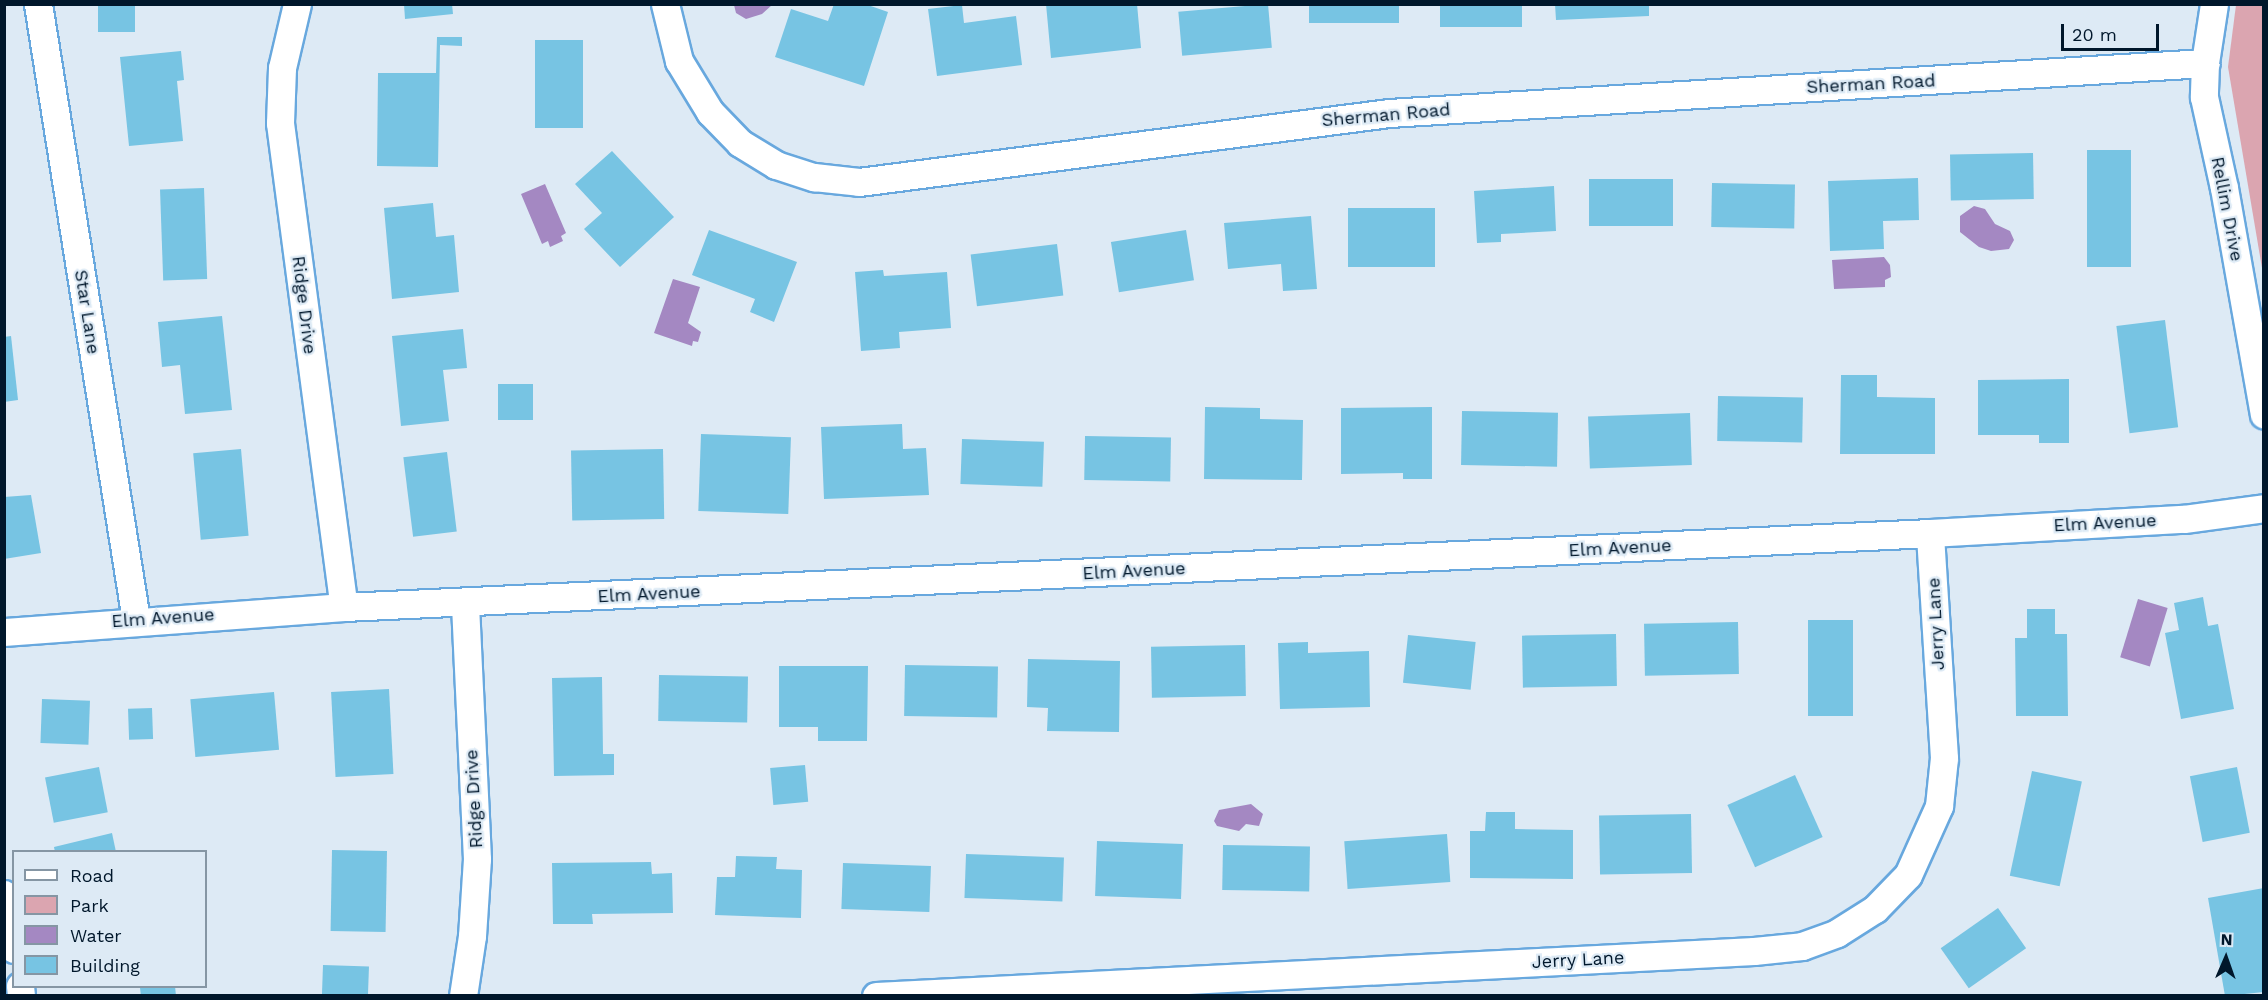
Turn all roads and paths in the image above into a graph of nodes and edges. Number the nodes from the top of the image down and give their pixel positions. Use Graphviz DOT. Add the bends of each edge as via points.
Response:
graph roads {
  1 [pos="38,4"];
  2 [pos="297,4"];
  3 [pos="665,4"];
  4 [pos="2214,4"];
  5 [pos="2205,63"];
  6 [pos="2264,414"];
  7 [pos="2264,508"];
  8 [pos="1930,533"];
  9 [pos="465,603"];
  10 [pos="344,607"];
  11 [pos="136,620"];
  12 [pos="4,632"];
  13 [pos="4,894"];
  14 [pos="12,938"];
  15 [pos="463,996"];
  16 [pos="876,996"];
  1 -- 11 [label="street, Star Lane"];
  2 -- 10 [label="street, Ridge Drive" via="282,68 280,123"];
  3 -- 5 [label="street, Sherman Road" via="679,61 710,112 740,143 776,165 814,177 859,182 1389,113"];
  4 -- 5 [label="street, Rellim Drive"];
  5 -- 6 [label="street, Rellim Drive" via="2204,97"];
  7 -- 8 [label="street, Elm Avenue" via="2184,519"];
  8 -- 9 [label="street, Elm Avenue"];
  8 -- 16 [label="street, Jerry Lane" via="1944,758 1939,806 1908,875 1875,909 1837,933 1802,946 1754,951"];
  9 -- 10 [label="street, Elm Avenue"];
  9 -- 15 [label="street, Ridge Drive" via="477,859"];
  10 -- 11 [label="street, Elm Avenue"];
  11 -- 12 [label="street, Elm Avenue"];
  13 -- 14 [label="street"];
}
